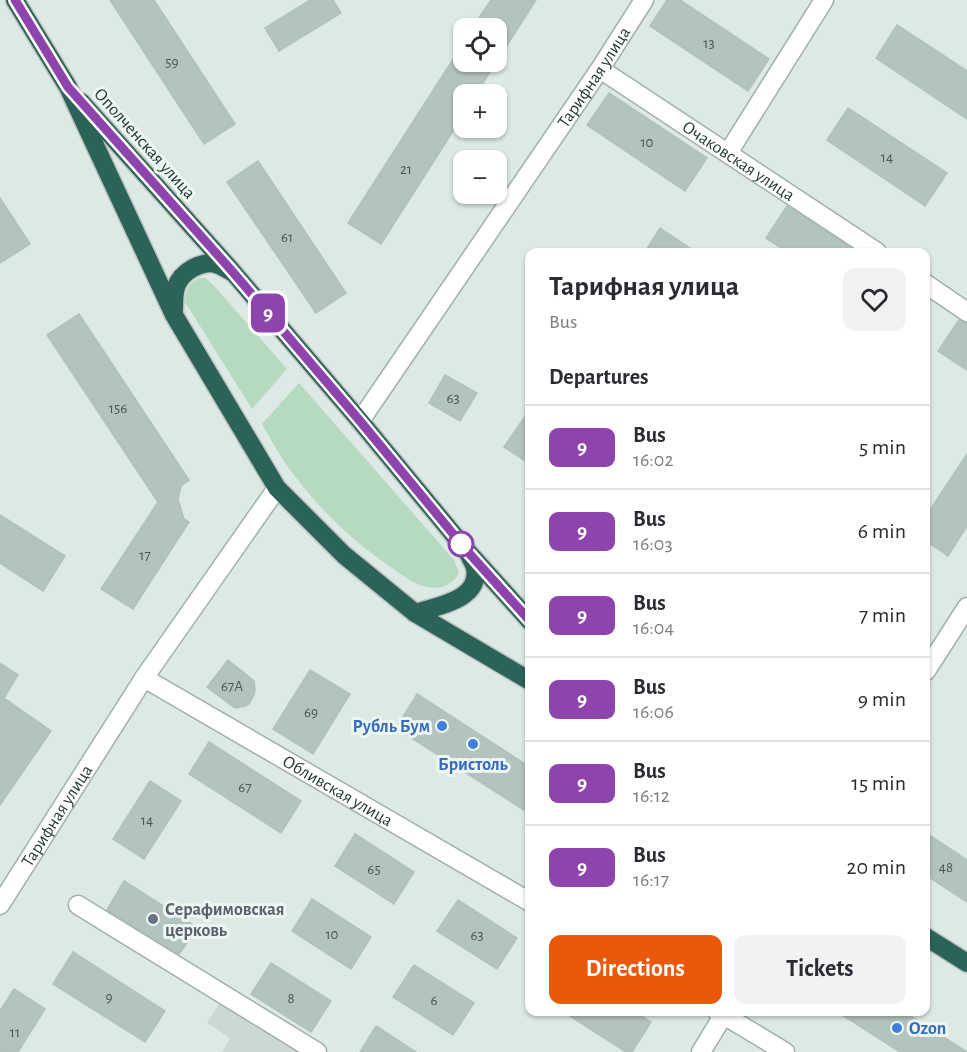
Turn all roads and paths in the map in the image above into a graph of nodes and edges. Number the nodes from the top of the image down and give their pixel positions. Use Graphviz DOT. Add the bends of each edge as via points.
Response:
graph roads {
  1 [pos="15,0"];
  2 [pos="644,0"];
  3 [pos="824,0"];
  4 [pos="600,69"];
  5 [pos="68,87"];
  6 [pos="728,153"];
  7 [pos="871,248"];
  8 [pos="232,271"];
  9 [pos="930,287"];
  10 [pos="967,312"];
  11 [pos="174,315"];
  12 [pos="360,421"];
  13 [pos="277,488"];
  14 [pos="468,552"];
  15 [pos="967,607"];
  16 [pos="416,613"];
  17 [pos="525,615"];
  18 [pos="930,665"];
  19 [pos="144,678"];
  20 [pos="525,678"];
  21 [pos="525,899"];
  22 [pos="0,904"];
  23 [pos="78,905"];
  24 [pos="930,940"];
  25 [pos="967,963"];
  26 [pos="720,1016"];
  27 [pos="728,1016"];
  28 [pos="318,1052"];
  29 [pos="700,1052"];
  30 [pos="785,1052"];
  1 -- 5 [label="highway"];
  2 -- 4 [label="street, Тарифная улица"];
  3 -- 6 [label="street"];
  4 -- 6 [label="street, Очаковская улица"];
  4 -- 12 [label="street, Тарифная улица"];
  5 -- 8 [label="highway, Ополченская улица"];
  5 -- 11 [label="highway, Ополченская улица"];
  6 -- 7 [label="street, Очаковская улица"];
  8 -- 11 [label="highway" via="214,263 202,264 184,275 174,294"];
  8 -- 12 [label="highway, Ополченская улица"];
  9 -- 10 [label="street"];
  11 -- 13 [label="highway, Ополченская улица"];
  12 -- 14 [label="highway, Ополченская улица"];
  13 -- 16 [label="highway, Ополченская улица" via="344,555"];
  13 -- 19 [label="street, Тарифная улица"];
  14 -- 16 [label="highway" via="475,569 471,589 454,602"];
  14 -- 17 [label="highway, Ополченская улица"];
  15 -- 18 [label="street"];
  16 -- 20 [label="highway, Ополченская улица"];
  19 -- 21 [label="street, Обливская улица"];
  19 -- 22 [label="street, Тарифная улица"];
  23 -- 28 [label="street"];
  24 -- 25 [label="highway"];
  26 -- 29 [label="street"];
  27 -- 30 [label="street"];
}
